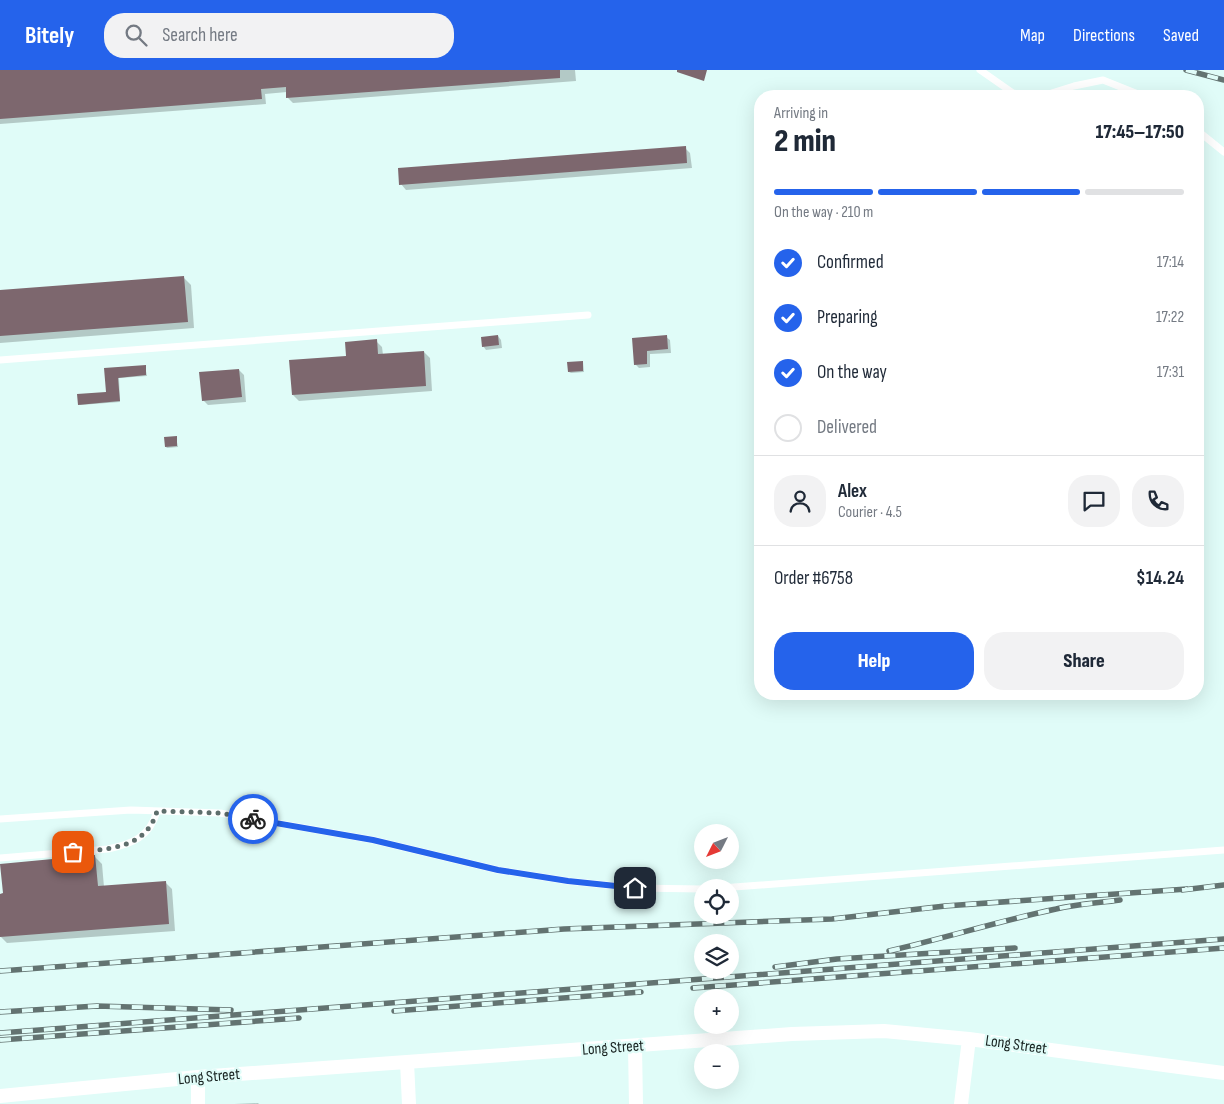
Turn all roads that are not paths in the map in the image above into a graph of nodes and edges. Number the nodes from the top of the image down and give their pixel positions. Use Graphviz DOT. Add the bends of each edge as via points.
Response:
graph roads {
  1 [pos="980,70"];
  2 [pos="1010,90"];
  3 [pos="1061,90"];
  4 [pos="1128,90"];
  5 [pos="1204,136"];
  6 [pos="1224,152"];
  7 [pos="588,314"];
  8 [pos="0,360"];
  9 [pos="157,811"];
  10 [pos="0,819"];
  11 [pos="1224,850"];
  12 [pos="0,858"];
  13 [pos="739,887"];
  14 [pos="694,889"];
  15 [pos="969,1039"];
  16 [pos="635,1046"];
  17 [pos="407,1062"];
  18 [pos="1224,1073"];
  19 [pos="198,1077"];
  20 [pos="0,1096"];
  21 [pos="198,1104"];
  22 [pos="409,1104"];
  23 [pos="636,1104"];
  24 [pos="961,1104"];
  1 -- 2 [label="lane"];
  3 -- 4 [label="lane" via="1103,80"];
  5 -- 6 [label="lane"];
  7 -- 8 [label="lane"];
  9 -- 10 [label="lane"];
  9 -- 12 [label="lane" via="148,831 125,845"];
  9 -- 14 [label="lane" via="220,813 373,840 498,870 568,881 635,888"];
  11 -- 13 [label="lane"];
  15 -- 16 [label="street, Long Street" via="865,1030"];
  15 -- 18 [label="street, Long Street"];
  15 -- 24 [label="street"];
  16 -- 17 [label="street, Long Street"];
  16 -- 23 [label="street"];
  17 -- 19 [label="street, Long Street"];
  17 -- 22 [label="street"];
  19 -- 20 [label="street, Long Street"];
  19 -- 21 [label="street"];
}
